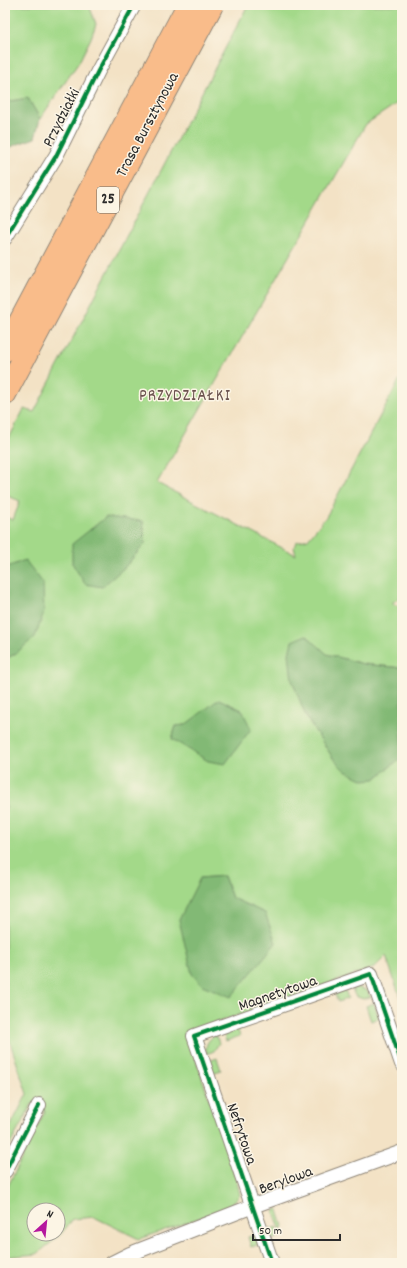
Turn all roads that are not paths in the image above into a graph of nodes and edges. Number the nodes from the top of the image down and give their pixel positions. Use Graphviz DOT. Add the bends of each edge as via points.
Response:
graph roads {
  1 [pos="134,5"];
  2 [pos="188,5"];
  3 [pos="212,5"];
  4 [pos="5,238"];
  5 [pos="5,350"];
  6 [pos="5,394"];
  7 [pos="194,1036"];
  8 [pos="402,1064"];
  9 [pos="39,1105"];
  10 [pos="402,1152"];
  11 [pos="5,1171"];
  12 [pos="253,1206"];
  13 [pos="112,1263"];
  14 [pos="272,1263"];
  1 -- 4 [label="street, Przydziałki" via="56,156"];
  2 -- 5 [label="main road, Trasa Bursztynowa / 25"];
  3 -- 6 [label="main road, Trasa Bursztynowa / 25"];
  7 -- 8 [label="street, Magnetytowa" via="371,974"];
  7 -- 12 [label="street, Nefrytowa"];
  9 -- 11 [label="street"];
  10 -- 12 [label="street, Berylowa"];
  12 -- 13 [label="street, Berylowa"];
  12 -- 14 [label="street, Nefrytowa"];
}
